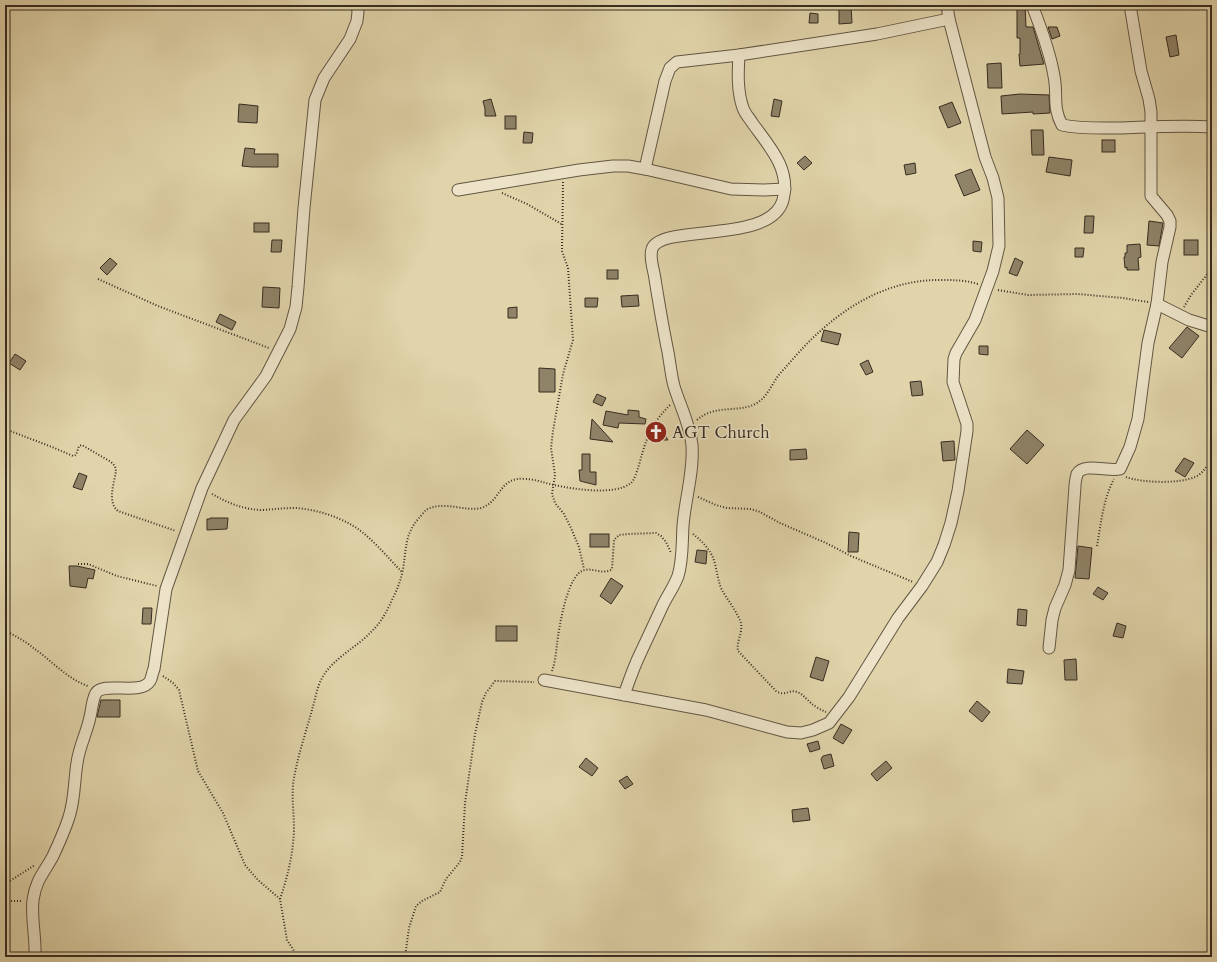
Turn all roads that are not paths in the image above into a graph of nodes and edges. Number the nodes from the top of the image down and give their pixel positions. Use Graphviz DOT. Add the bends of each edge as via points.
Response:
graph roads {
  1 [pos="357,5"];
  2 [pos="947,5"];
  3 [pos="1032,5"];
  4 [pos="1130,5"];
  5 [pos="949,19"];
  6 [pos="739,55"];
  7 [pos="1151,127"];
  8 [pos="1212,127"];
  9 [pos="645,169"];
  10 [pos="785,189"];
  11 [pos="458,190"];
  12 [pos="1157,304"];
  13 [pos="1212,327"];
  14 [pos="1049,648"];
  15 [pos="544,680"];
  16 [pos="624,695"];
  17 [pos="35,957"];
  1 -- 17 [label="street" via="357,21 350,39 324,78 315,100 296,307 290,329 266,376 234,420 202,488 166,589 150,682 134,688 103,689 97,691 94,698 77,762 70,816 36,886 33,901"];
  2 -- 5 [label="street"];
  3 -- 7 [label="street" via="1054,77 1055,109 1062,125 1075,128"];
  4 -- 7 [label="street" via="1141,71 1149,99"];
  5 -- 6 [label="street" via="876,34"];
  5 -- 16 [label="street" via="998,198 999,246 988,287 975,320 954,359 953,382 967,424 951,522 937,562 834,717 829,723 813,730 801,733 787,732 706,710"];
  6 -- 9 [label="street" via="686,60 677,62 670,68"];
  6 -- 10 [label="street" via="739,95 743,110 779,159"];
  7 -- 8 [label="street"];
  7 -- 12 [label="street" via="1151,196 1170,221"];
  9 -- 10 [label="street" via="731,189"];
  9 -- 11 [label="street" via="613,166"];
  10 -- 16 [label="street" via="783,203 771,217 739,229 662,240 652,249 659,308 673,379 689,427 692,460 680,570 640,653"];
  12 -- 13 [label="street" via="1189,320"];
  12 -- 14 [label="street" via="1148,343 1138,419 1130,447 1118,472 1086,468 1080,470 1077,475 1069,570 1055,608"];
  15 -- 16 [label="street"];
}
